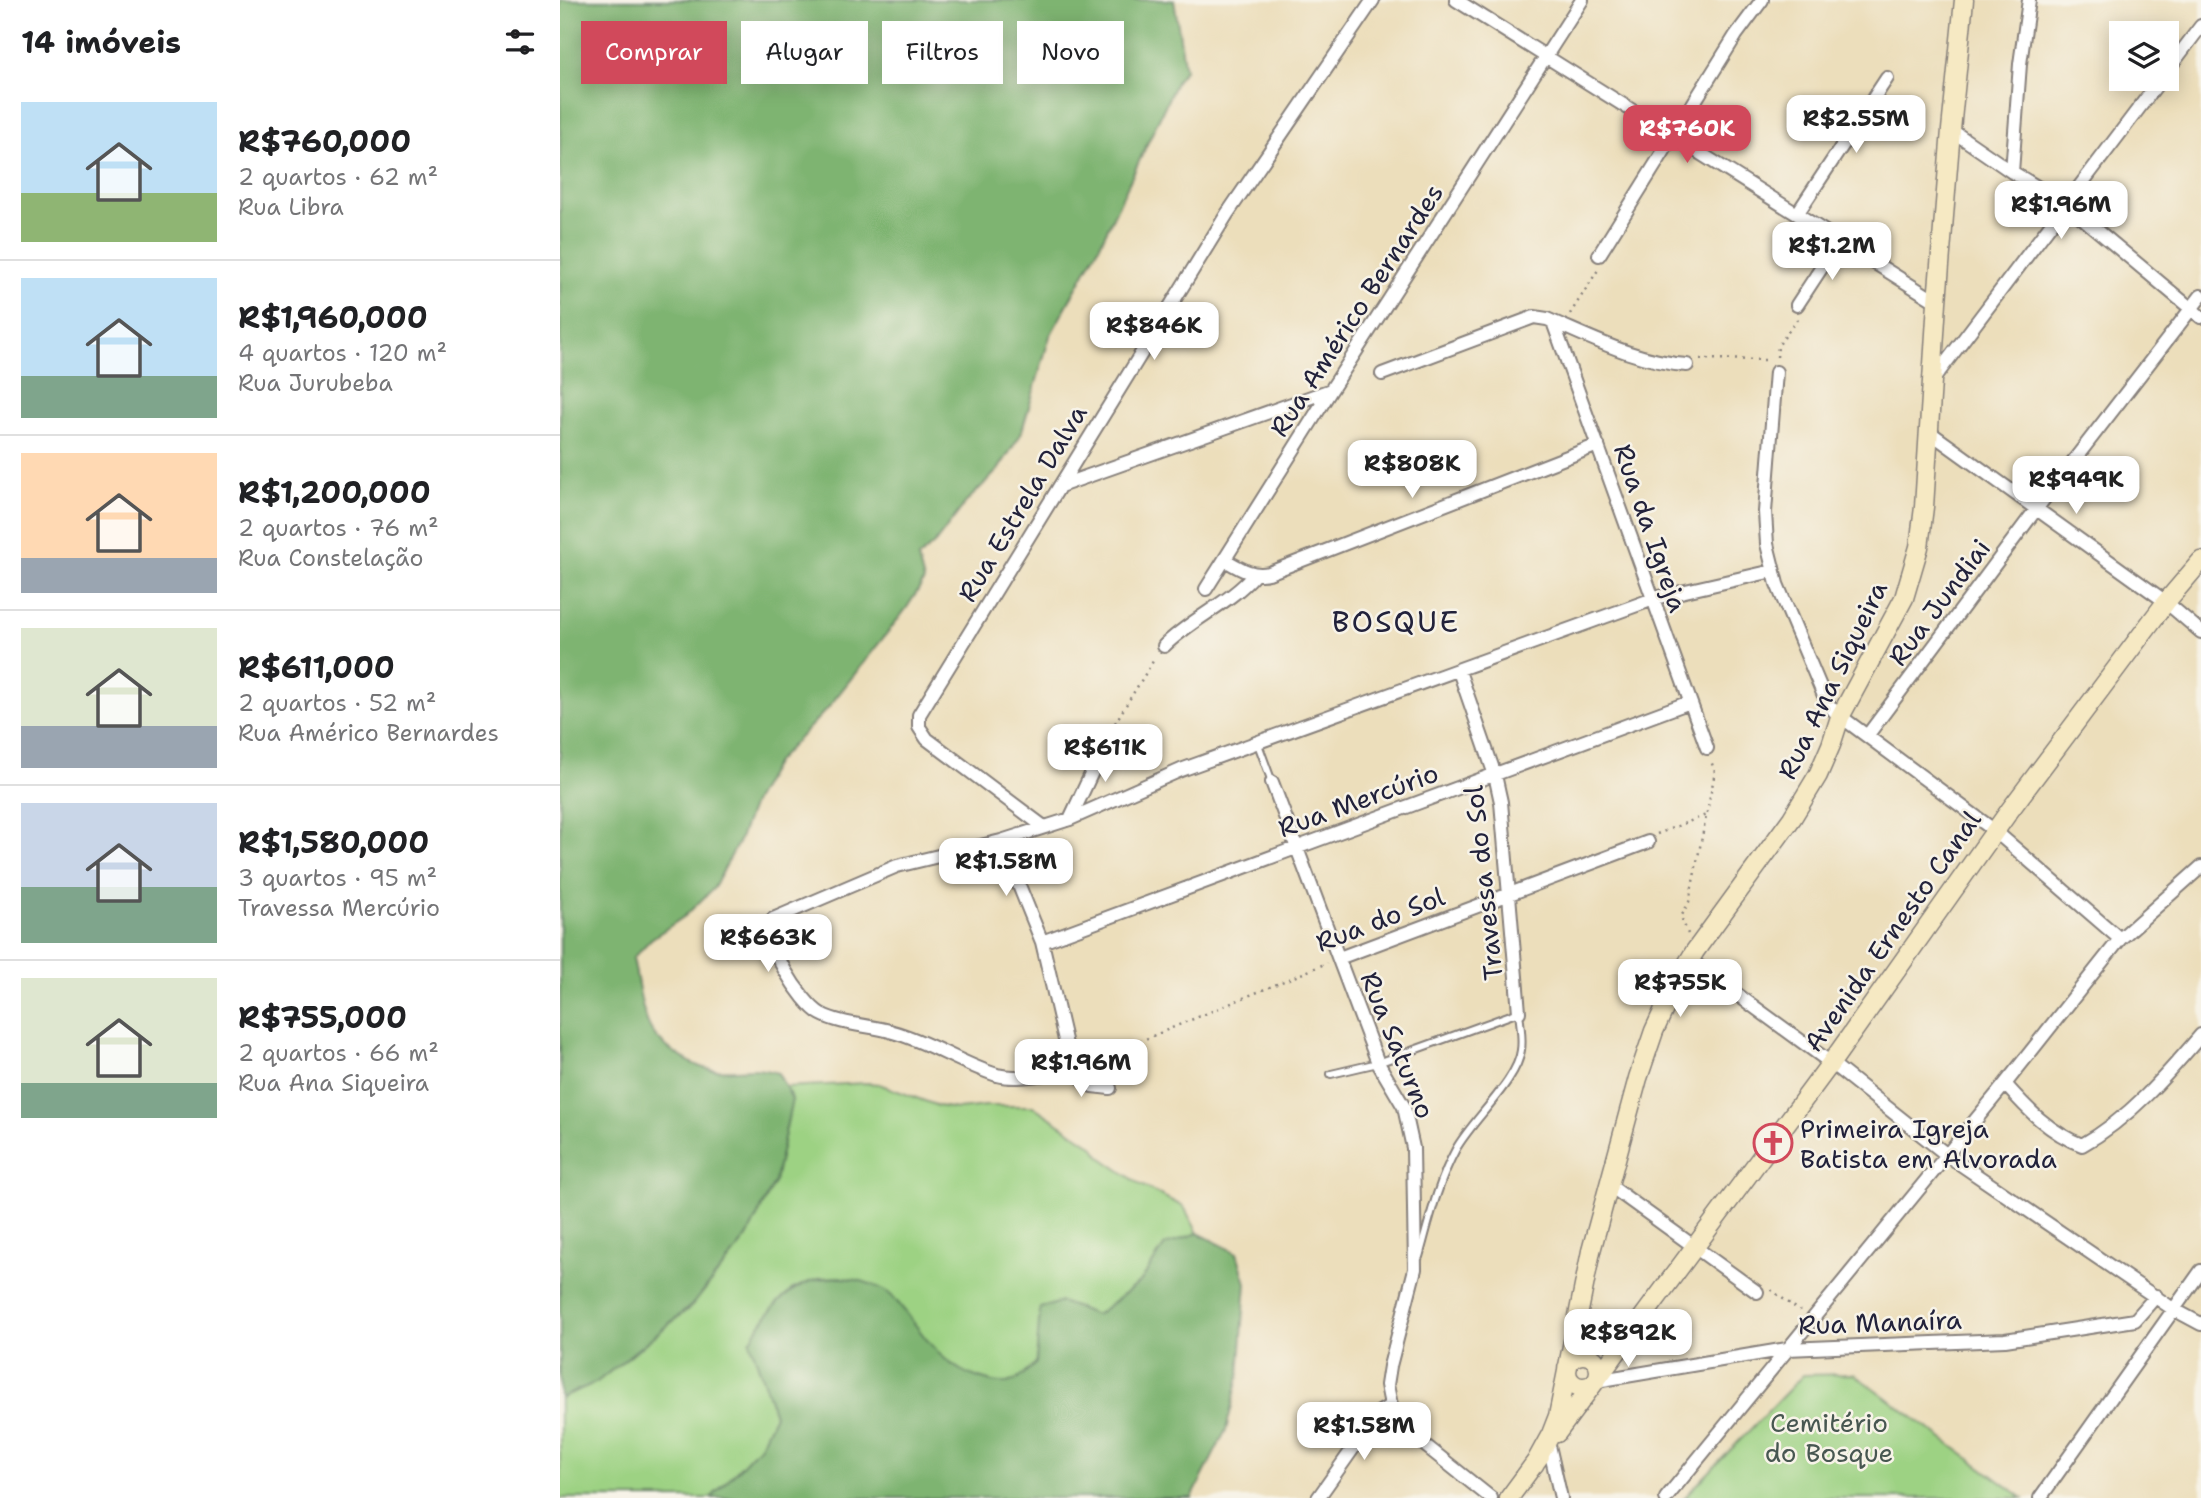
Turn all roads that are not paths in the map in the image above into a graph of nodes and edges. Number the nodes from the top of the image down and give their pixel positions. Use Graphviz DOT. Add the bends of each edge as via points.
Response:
graph roads {
  1 [pos="1373,0"];
  2 [pos="1456,0"];
  3 [pos="1582,0"];
  4 [pos="1762,0"];
  5 [pos="1964,0"];
  6 [pos="2029,0"];
  7 [pos="2201,26"];
  8 [pos="2179,55"];
  9 [pos="1545,57"];
  10 [pos="1887,78"];
  11 [pos="2152,91"];
  12 [pos="1951,130"];
  13 [pos="1672,137"];
  14 [pos="2012,172"];
  15 [pos="2067,205"];
  16 [pos="1797,214"];
  17 [pos="1839,241"];
  18 [pos="1599,256"];
  19 [pos="2201,296"];
  20 [pos="1937,302"];
  21 [pos="1800,307"];
  22 [pos="2196,314"];
  23 [pos="1558,324"];
  24 [pos="1686,365"];
  25 [pos="1776,366"];
  26 [pos="1382,374"];
  27 [pos="1931,382"];
  28 [pos="1331,390"];
  29 [pos="1928,431"];
  30 [pos="1598,445"];
  31 [pos="1060,486"];
  32 [pos="2037,508"];
  33 [pos="1225,560"];
  34 [pos="2201,561"];
  35 [pos="1773,570"];
  36 [pos="1255,574"];
  37 [pos="1206,589"];
  38 [pos="1652,600"];
  39 [pos="2166,602"];
  40 [pos="2201,632"];
  41 [pos="1164,646"];
  42 [pos="1459,671"];
  43 [pos="1689,702"];
  44 [pos="1840,716"];
  45 [pos="1109,736"];
  46 [pos="1867,736"];
  47 [pos="1258,744"];
  48 [pos="1707,748"];
  49 [pos="1495,775"];
  50 [pos="1272,782"];
  51 [pos="1070,818"];
  52 [pos="1044,827"];
  53 [pos="1995,831"];
  54 [pos="1001,841"];
  55 [pos="1648,842"];
  56 [pos="1296,846"];
  57 [pos="2201,867"];
  58 [pos="1510,894"];
  59 [pos="2120,939"];
  60 [pos="1042,942"];
  61 [pos="1339,958"];
  62 [pos="1689,960"];
  63 [pos="1519,1012"];
  64 [pos="2201,1035"];
  65 [pos="1378,1063"];
  66 [pos="1831,1063"];
  67 [pos="1072,1070"];
  68 [pos="1331,1074"];
  69 [pos="2005,1084"];
  70 [pos="1110,1088"];
  71 [pos="1947,1155"];
  72 [pos="1609,1185"];
  73 [pos="1695,1247"];
  74 [pos="1415,1269"];
  75 [pos="2201,1271"];
  76 [pos="1757,1292"];
  77 [pos="2156,1296"];
  78 [pos="2173,1309"];
  79 [pos="2201,1324"];
  80 [pos="1574,1331"];
  81 [pos="1630,1335"];
  82 [pos="1787,1349"];
  83 [pos="1589,1356"];
  84 [pos="1568,1367"];
  85 [pos="1596,1381"];
  86 [pos="1391,1405"];
  87 [pos="1548,1443"];
  88 [pos="1318,1498"];
  89 [pos="1491,1498"];
  90 [pos="1509,1498"];
  91 [pos="1561,1498"];
  92 [pos="1666,1498"];
  93 [pos="2039,1498"];
  1 -- 31 [label="street, Rua Estrela Dalva" via="1227,214"];
  2 -- 9 [label="street"];
  3 -- 9 [label="street, Rua Américo Bernardes"];
  4 -- 13 [label="street"];
  5 -- 12 [label="street, Rua Ana Siqueira"];
  6 -- 14 [label="street"];
  7 -- 8 [label="street"];
  9 -- 13 [label="street"];
  9 -- 28 [label="street, Rua Américo Bernardes"];
  10 -- 16 [label="street"];
  11 -- 15 [label="street"];
  12 -- 14 [label="street"];
  12 -- 20 [label="street, Rua Ana Siqueira"];
  13 -- 16 [label="street"];
  13 -- 18 [label="street"];
  14 -- 15 [label="street"];
  15 -- 22 [label="street"];
  15 -- 27 [label="street"];
  16 -- 17 [label="street"];
  17 -- 20 [label="street"];
  17 -- 21 [label="street"];
  19 -- 22 [label="street, Rua Jundiai"];
  20 -- 27 [label="street, Rua Ana Siqueira"];
  22 -- 32 [label="street, Rua Jundiai"];
  23 -- 24 [label="street" via="1633,355"];
  23 -- 26 [label="street" via="1528,318"];
  23 -- 30 [label="street, Rua da Igreja"];
  25 -- 35 [label="street" via="1765,512"];
  27 -- 29 [label="street, Rua Ana Siqueira"];
  28 -- 31 [label="street"];
  28 -- 33 [label="street, Rua Américo Bernardes"];
  29 -- 32 [label="street"];
  29 -- 44 [label="street, Rua Ana Siqueira" via="1919,547 1904,598"];
  30 -- 36 [label="street" via="1276,570"];
  30 -- 38 [label="street, Rua da Igreja"];
  31 -- 52 [label="street, Rua Estrela Dalva" via="919,715 919,727 927,739"];
  32 -- 39 [label="street"];
  32 -- 46 [label="street, Rua Jundiai"];
  33 -- 36 [label="street"];
  33 -- 37 [label="street, Rua Américo Bernardes"];
  34 -- 39 [label="street, Avenida Ernesto Canal"];
  35 -- 38 [label="street"];
  35 -- 44 [label="street" via="1823,696"];
  36 -- 41 [label="street"];
  38 -- 42 [label="street"];
  38 -- 43 [label="street, Rua da Igreja"];
  39 -- 40 [label="street"];
  39 -- 53 [label="street, Avenida Ernesto Canal"];
  42 -- 47 [label="street"];
  42 -- 49 [label="street, Travessa do Sol"];
  43 -- 48 [label="street, Rua da Igreja"];
  43 -- 49 [label="street, Rua Mercúrio"];
  44 -- 46 [label="street"];
  44 -- 62 [label="street, Rua Ana Siqueira" via="1825,761 1801,804"];
  45 -- 51 [label="street"];
  46 -- 53 [label="street"];
  47 -- 50 [label="lane, Rua Saturno"];
  47 -- 51 [label="street" via="1181,770"];
  49 -- 56 [label="street, Rua Mercúrio"];
  49 -- 58 [label="street, Travessa do Sol"];
  50 -- 56 [label="street, Rua Saturno"];
  51 -- 52 [label="street"];
  52 -- 54 [label="street"];
  53 -- 59 [label="street"];
  53 -- 66 [label="street, Avenida Ernesto Canal"];
  54 -- 60 [label="street"];
  54 -- 67 [label="street" via="897,866 773,919 769,933 783,967 808,1004 821,1014 894,1032 999,1076"];
  55 -- 58 [label="street, Rua do Sol"];
  56 -- 60 [label="street, Rua Mercúrio"];
  56 -- 61 [label="street, Rua Saturno"];
  57 -- 59 [label="street"];
  58 -- 61 [label="street, Rua do Sol"];
  58 -- 63 [label="street, Travessa do Sol"];
  59 -- 69 [label="street"];
  60 -- 67 [label="street"];
  61 -- 65 [label="street, Rua Saturno"];
  62 -- 66 [label="street"];
  62 -- 72 [label="street, Rua Ana Siqueira" via="1648,1047"];
  63 -- 65 [label="lane, Travessa do Sol"];
  63 -- 74 [label="lane, Travessa do Sol" via="1518,1065 1455,1150"];
  64 -- 69 [label="street" via="2124,1116 2082,1145 2067,1140 2037,1117"];
  65 -- 68 [label="lane, Travessa do Sol"];
  65 -- 74 [label="street, Rua Saturno" via="1404,1107 1413,1148"];
  66 -- 71 [label="street"];
  66 -- 73 [label="street, Avenida Ernesto Canal"];
  67 -- 70 [label="street" via="1092,1086"];
  69 -- 71 [label="street"];
  71 -- 77 [label="street"];
  71 -- 82 [label="street"];
  72 -- 73 [label="street"];
  72 -- 80 [label="street, Rua Ana Siqueira"];
  73 -- 76 [label="street"];
  73 -- 81 [label="street, Avenida Ernesto Canal"];
  74 -- 86 [label="street, Rua Saturno" via="1390,1366"];
  75 -- 78 [label="street"];
  77 -- 78 [label="street"];
  77 -- 82 [label="street, Rua Manaíra" via="2135,1320 2006,1340"];
  78 -- 79 [label="street"];
  78 -- 93 [label="street"];
  80 -- 83 [label="street" via="1576,1342"];
  80 -- 84 [label="street, Rua Ana Siqueira"];
  81 -- 83 [label="street, Avenida Ernesto Canal" via="1606,1354"];
  81 -- 85 [label="street, Avenida Ernesto Canal"];
  82 -- 85 [label="street, Rua Manaíra"];
  82 -- 92 [label="street"];
  83 -- 84 [label="street" via="1576,1356"];
  83 -- 85 [label="street" via="1599,1368"];
  84 -- 85 [label="street" via="1570,1379 1578,1386"];
  84 -- 87 [label="street, Avenida Ernesto Canal"];
  85 -- 87 [label="street, Avenida Ernesto Canal"];
  86 -- 88 [label="street" via="1378,1413"];
  86 -- 89 [label="street" via="1416,1438"];
  87 -- 90 [label="street, Avenida Ernesto Canal"];
  87 -- 91 [label="street"];
}
